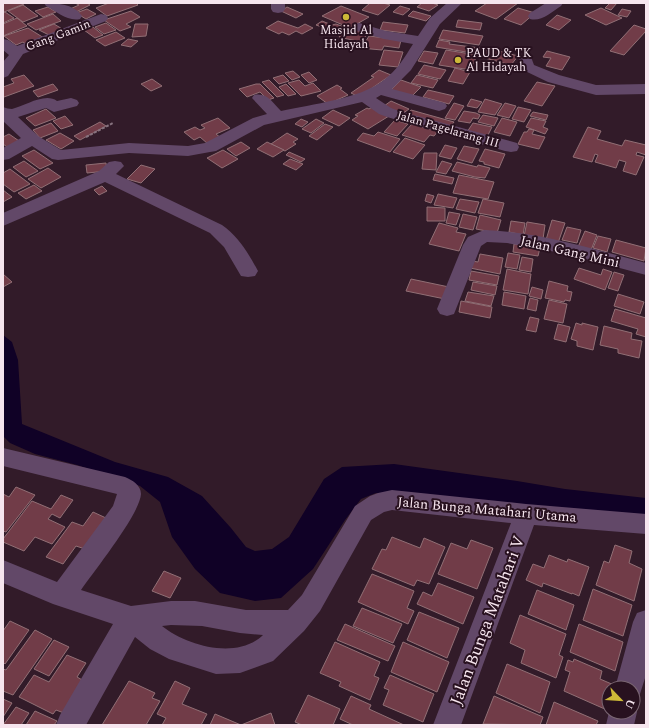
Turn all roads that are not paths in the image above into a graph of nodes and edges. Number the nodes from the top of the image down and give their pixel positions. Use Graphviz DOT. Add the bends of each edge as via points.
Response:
graph roads {
  1 [pos="51,3"];
  2 [pos="556,3"];
  3 [pos="452,4"];
  4 [pos="75,16"];
  5 [pos="534,16"];
  6 [pos="101,18"];
  7 [pos="359,27"];
  8 [pos="423,41"];
  9 [pos="3,42"];
  10 [pos="15,52"];
  11 [pos="526,60"];
  12 [pos="3,73"];
  13 [pos="646,89"];
  14 [pos="380,90"];
  15 [pos="365,97"];
  16 [pos="260,98"];
  17 [pos="71,103"];
  18 [pos="439,106"];
  19 [pos="4,114"];
  20 [pos="277,116"];
  21 [pos="32,139"];
  22 [pos="511,147"];
  23 [pos="129,148"];
  24 [pos="3,155"];
  25 [pos="105,175"];
  26 [pos="3,220"];
  27 [pos="646,269"];
  28 [pos="248,271"];
  29 [pos="447,309"];
  30 [pos="3,457"];
  31 [pos="526,514"];
  32 [pos="646,524"];
  33 [pos="3,571"];
  34 [pos="62,596"];
  35 [pos="131,618"];
  36 [pos="295,622"];
  37 [pos="646,622"];
  38 [pos="631,680"];
  39 [pos="70,725"];
  40 [pos="447,725"];
  1 -- 4 [label="street"];
  2 -- 5 [label="street"];
  3 -- 8 [label="street" via="433,24"];
  6 -- 10 [label="street, Gang Gamin"];
  7 -- 8 [label="street" via="384,35"];
  8 -- 14 [label="street" via="399,76"];
  9 -- 10 [label="street"];
  10 -- 12 [label="street" via="13,61"];
  11 -- 13 [label="street" via="533,70 562,82 586,88 602,91"];
  14 -- 15 [label="street"];
  14 -- 18 [label="street"];
  15 -- 20 [label="street"];
  15 -- 22 [label="street, Jalan Pagelarang III" via="393,114"];
  16 -- 20 [label="street"];
  17 -- 19 [label="street" via="55,106 46,103"];
  19 -- 21 [label="street"];
  20 -- 23 [label="street" via="259,121 226,140 199,150"];
  21 -- 23 [label="street" via="58,155"];
  21 -- 24 [label="street"];
  23 -- 25 [label="street"];
  25 -- 26 [label="street"];
  25 -- 28 [label="street" via="216,229 235,246"];
  27 -- 29 [label="street, Jalan Gang Mini" via="518,238 484,236 472,245"];
  30 -- 34 [label="street" via="125,487 129,492 123,511"];
  31 -- 32 [label="street, Jalan Bunga Matahari Utama"];
  31 -- 36 [label="street, Jalan Bunga Matahari Utama" via="392,500 378,503 364,513 311,603"];
  31 -- 40 [label="street, Jalan Bunga Matahari V"];
  33 -- 34 [label="street"];
  34 -- 35 [label="street"];
  35 -- 36 [label="street" via="167,613 194,613 245,622"];
  35 -- 36 [label="street, Jalan Bunga Matahari Utama" via="159,640 178,650 216,660 240,660 264,652"];
  35 -- 39 [label="street"];
  37 -- 38 [label="street"];
}
